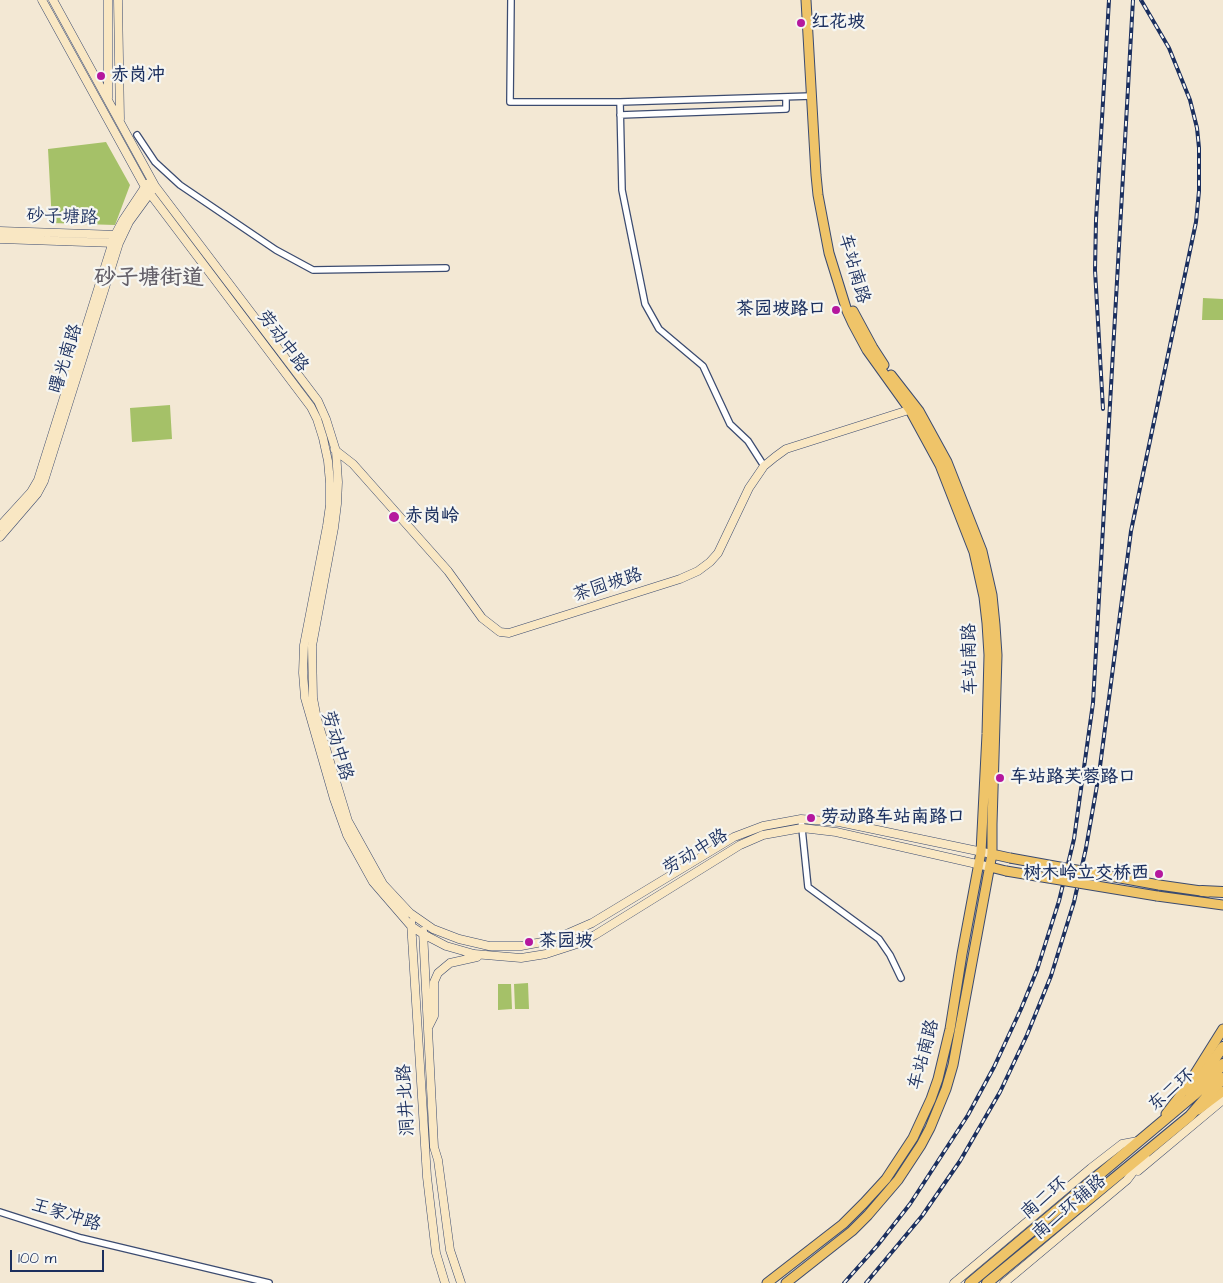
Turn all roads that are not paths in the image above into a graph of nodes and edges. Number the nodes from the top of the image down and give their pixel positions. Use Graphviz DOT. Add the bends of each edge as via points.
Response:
graph roads {
  1 [pos="42,0"];
  2 [pos="53,0"];
  3 [pos="108,0"];
  4 [pos="118,0"];
  5 [pos="510,0"];
  6 [pos="806,0"];
  7 [pos="812,0"];
  8 [pos="812,96"];
  9 [pos="786,97"];
  10 [pos="108,101"];
  11 [pos="620,102"];
  12 [pos="620,115"];
  13 [pos="108,119"];
  14 [pos="120,121"];
  15 [pos="137,135"];
  16 [pos="153,182"];
  17 [pos="147,190"];
  18 [pos="0,232"];
  19 [pos="0,239"];
  20 [pos="117,239"];
  21 [pos="446,268"];
  22 [pos="913,409"];
  23 [pos="323,438"];
  24 [pos="336,451"];
  25 [pos="764,466"];
  26 [pos="0,526"];
  27 [pos="0,537"];
  28 [pos="801,819"];
  29 [pos="802,828"];
  30 [pos="982,852"];
  31 [pos="992,854"];
  32 [pos="979,865"];
  33 [pos="990,867"];
  34 [pos="1223,888"];
  35 [pos="1202,891"];
  36 [pos="1223,893"];
  37 [pos="1204,904"];
  38 [pos="1223,906"];
  39 [pos="1223,912"];
  40 [pos="410,913"];
  41 [pos="422,922"];
  42 [pos="411,926"];
  43 [pos="423,934"];
  44 [pos="486,956"];
  45 [pos="901,978"];
  46 [pos="429,1028"];
  47 [pos="1223,1029"];
  48 [pos="1223,1047"];
  49 [pos="1223,1064"];
  50 [pos="1223,1079"];
  51 [pos="1219,1090"];
  52 [pos="1223,1100"];
  53 [pos="1179,1108"];
  54 [pos="1155,1128"];
  55 [pos="1140,1140"];
  56 [pos="1150,1150"];
  57 [pos="1127,1180"];
  58 [pos="0,1212"];
  59 [pos="269,1283"];
  60 [pos="445,1283"];
  61 [pos="461,1283"];
  62 [pos="767,1283"];
  63 [pos="786,1283"];
  64 [pos="954,1283"];
  65 [pos="970,1283"];
  66 [pos="987,1283"];
  67 [pos="1004,1283"];
  1 -- 13 [label="main road, 劳动中路"];
  2 -- 10 [label="main road, 劳动中路"];
  3 -- 10 [label="main road"];
  4 -- 14 [label="main road"];
  5 -- 11 [label="street" via="510,102"];
  6 -- 8 [label="main road, 车站南路"];
  7 -- 22 [label="main road, 车站南路" via="821,174 834,250 858,320"];
  8 -- 9 [label="street"];
  8 -- 22 [label="main road, 车站南路" via="818,195 839,287 867,350"];
  9 -- 11 [label="street"];
  9 -- 12 [label="street" via="786,109"];
  10 -- 13 [label="main road"];
  10 -- 14 [label="main road, 劳动中路"];
  11 -- 12 [label="street"];
  12 -- 25 [label="street" via="622,190 645,304 660,329 703,366 730,424 748,441"];
  13 -- 17 [label="main road, 劳动中路"];
  14 -- 16 [label="main road, 劳动中路"];
  15 -- 21 [label="street" via="155,162 180,185 276,250 313,270"];
  16 -- 17 [label="main road, 曙光南路"];
  16 -- 24 [label="main road, 劳动中路" via="318,402"];
  17 -- 20 [label="main road, 曙光南路"];
  17 -- 23 [label="main road, 劳动中路" via="311,407"];
  18 -- 20 [label="main road, 砂子塘路"];
  19 -- 20 [label="main road, 砂子塘路"];
  20 -- 26 [label="main road, 曙光南路" via="38,480"];
  20 -- 27 [label="main road, 曙光南路" via="44,481"];
  22 -- 25 [label="main road, 茶园坡路" via="786,449"];
  22 -- 30 [label="main road, 车站南路" via="966,529 984,597 989,655"];
  22 -- 31 [label="main road, 车站南路" via="946,462 982,551 992,595 997,655"];
  23 -- 24 [label="main road, 茶园坡路"];
  23 -- 42 [label="main road, 劳动中路" via="330,505 304,645 305,698 347,835 373,882"];
  24 -- 25 [label="main road, 茶园坡路" via="353,464 448,571 482,618 500,632 509,633 698,571 718,554 749,488"];
  24 -- 40 [label="main road, 劳动中路" via="337,504 314,631 313,698 348,821 383,884"];
  28 -- 29 [label="street"];
  28 -- 30 [label="main road, 劳动中路" via="840,822"];
  28 -- 41 [label="main road, 劳动中路" via="763,826 734,837 592,924 553,940 521,946 489,946 458,939"];
  29 -- 32 [label="main road, 劳动中路" via="836,832"];
  29 -- 44 [label="main road, 劳动中路" via="762,835 740,845 580,943 533,957"];
  29 -- 45 [label="street" via="808,886 879,939"];
  30 -- 31 [label="main road, 劳动中路"];
  30 -- 32 [label="main road, 车站南路"];
  31 -- 33 [label="main road, 车站南路"];
  31 -- 35 [label="main road, 劳动中路, bridge"];
  32 -- 33 [label="main road, 劳动中路"];
  32 -- 62 [label="main road, 车站南路" via="943,1061 931,1099 913,1138 886,1178 843,1224"];
  33 -- 37 [label="main road, 劳动中路, bridge"];
  33 -- 63 [label="main road, 车站南路" via="953,1065 930,1128 898,1180 873,1209 852,1231"];
  34 -- 35 [label="main road, 劳动中路"];
  35 -- 36 [label="highway"];
  37 -- 38 [label="main road"];
  37 -- 39 [label="main road"];
  40 -- 41 [label="main road, 劳动中路"];
  40 -- 42 [label="main road, 洞井北路"];
  41 -- 43 [label="main road, 洞井北路"];
  42 -- 43 [label="main road, 劳动中路"];
  42 -- 60 [label="main road, 洞井北路" via="427,1178 436,1253"];
  43 -- 44 [label="main road, 劳动中路" via="459,950"];
  43 -- 46 [label="main road, 洞井北路"];
  44 -- 46 [label="main road" via="450,963 438,973 434,985 434,1016"];
  46 -- 61 [label="main road, 洞井北路" via="434,1147 450,1250"];
  47 -- 54 [label="main road" via="1186,1088"];
  48 -- 53 [label="highway"];
  49 -- 53 [label="highway, 东二环"];
  50 -- 51 [label="highway, 东二环"];
  51 -- 56 [label="highway, 东二环"];
  52 -- 57 [label="main road"];
  53 -- 54 [label="highway, 东二环"];
  54 -- 55 [label="highway, 东二环"];
  55 -- 64 [label="main road, 南二环辅路" via="1122,1144 1106,1156"];
  55 -- 65 [label="highway, 南二环"];
  56 -- 57 [label="main road, 南二环辅路"];
  56 -- 66 [label="highway, 南二环"];
  57 -- 67 [label="main road, 南二环辅路"];
  58 -- 59 [label="street, 王家冲路" via="81,1238"];
}
